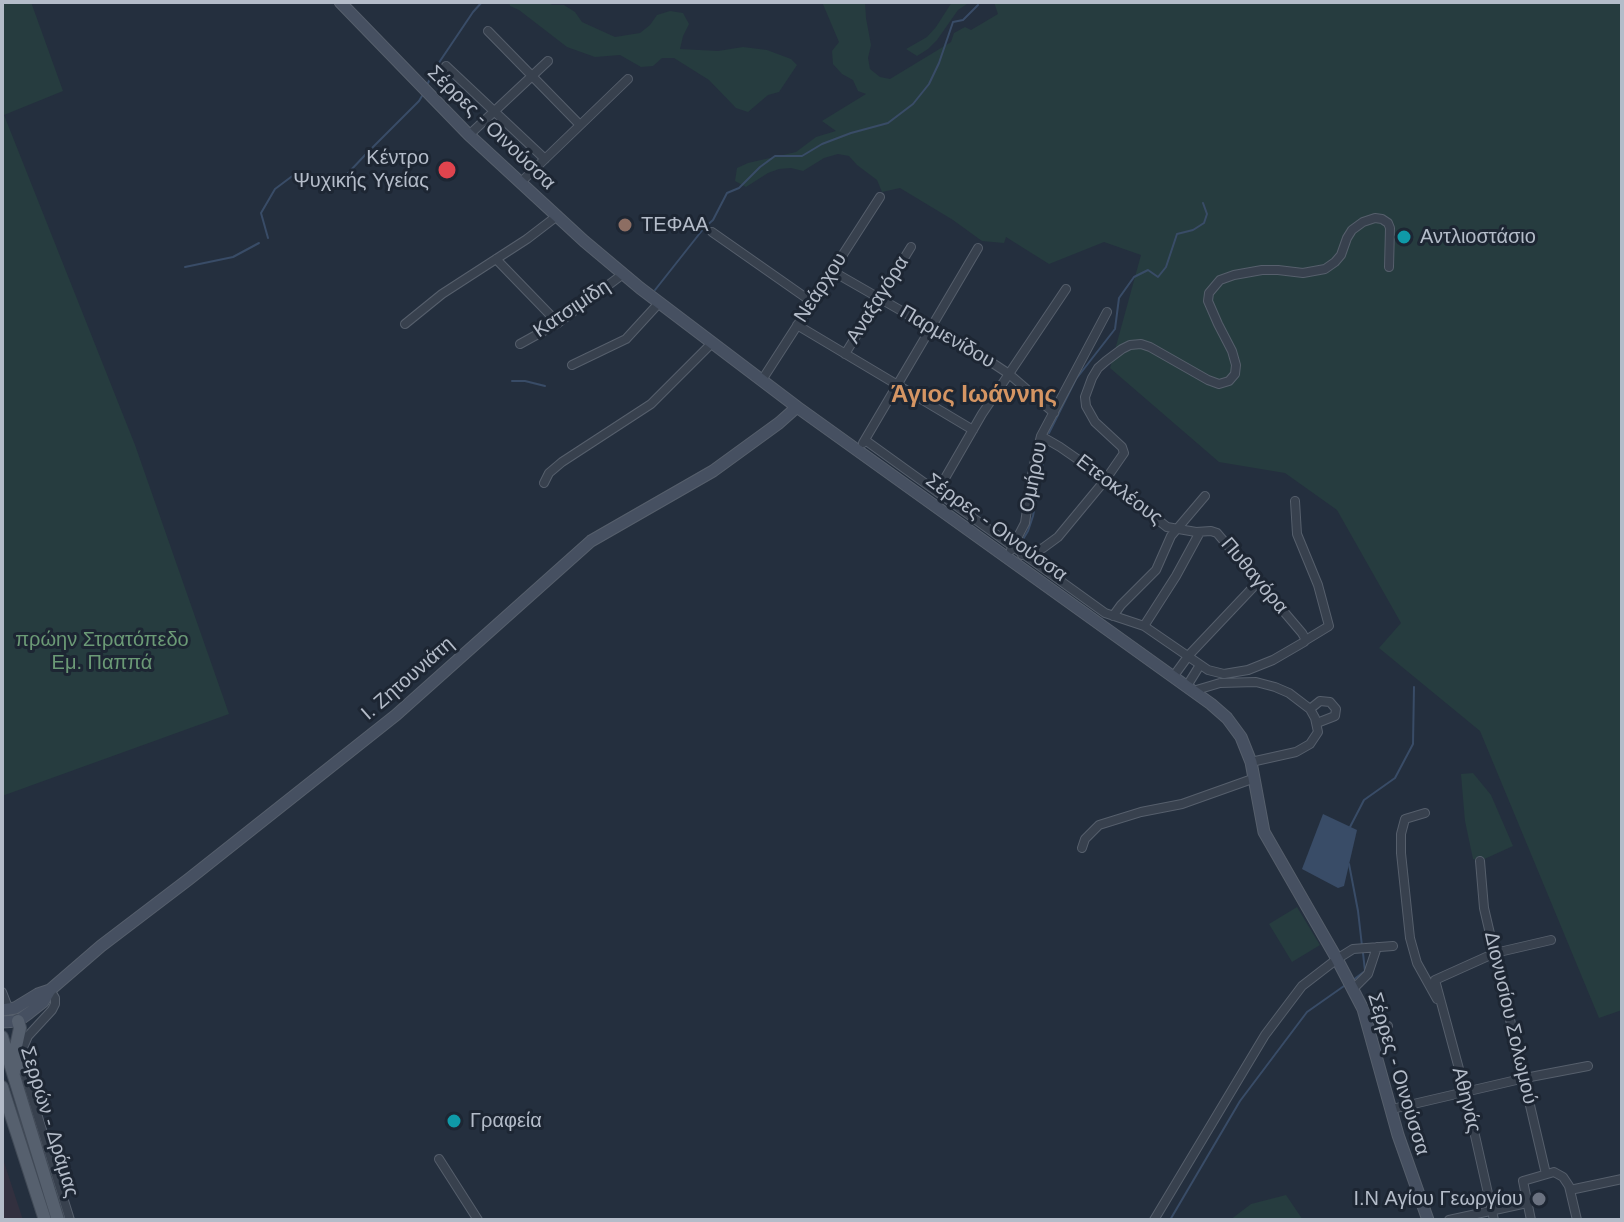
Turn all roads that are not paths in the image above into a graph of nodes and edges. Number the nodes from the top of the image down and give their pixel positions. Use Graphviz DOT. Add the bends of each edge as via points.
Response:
graph roads {
  1 [pos="340,2"];
  2 [pos="488,31"];
  3 [pos="548,61"];
  4 [pos="446,66"];
  5 [pos="532,76"];
  6 [pos="628,79"];
  7 [pos="494,111"];
  8 [pos="580,125"];
  9 [pos="469,135"];
  10 [pos="545,159"];
  11 [pos="520,183"];
  12 [pos="880,197"];
  13 [pos="557,216"];
  14 [pos="712,232"];
  15 [pos="911,247"];
  16 [pos="978,248"];
  17 [pos="496,259"];
  18 [pos="1389,267"];
  19 [pos="832,271"];
  20 [pos="623,274"];
  21 [pos="1066,289"];
  22 [pos="880,298"];
  23 [pos="812,302"];
  24 [pos="659,303"];
  25 [pos="1107,312"];
  26 [pos="558,323"];
  27 [pos="405,324"];
  28 [pos="797,325"];
  29 [pos="780,327"];
  30 [pos="931,328"];
  31 [pos="791,335"];
  32 [pos="712,343"];
  33 [pos="520,344"];
  34 [pos="845,354"];
  35 [pos="572,365"];
  36 [pos="1009,374"];
  37 [pos="762,380"];
  38 [pos="897,385"];
  39 [pos="797,407"];
  40 [pos="1054,413"];
  41 [pos="973,430"];
  42 [pos="1041,436"];
  43 [pos="862,445"];
  44 [pos="1106,479"];
  45 [pos="544,483"];
  46 [pos="937,492"];
  47 [pos="1205,496"];
  48 [pos="1295,501"];
  49 [pos="1177,529"];
  50 [pos="1200,532"];
  51 [pos="1009,552"];
  52 [pos="1024,555"];
  53 [pos="1259,581"];
  54 [pos="1113,616"];
  55 [pos="1144,626"];
  56 [pos="1304,636"];
  57 [pos="1189,655"];
  58 [pos="1200,665"];
  59 [pos="1173,677"];
  60 [pos="1190,689"];
  61 [pos="1310,709"];
  62 [pos="1317,723"];
  63 [pos="1251,762"];
  64 [pos="1255,778"];
  65 [pos="1425,813"];
  66 [pos="1082,848"];
  67 [pos="1480,861"];
  68 [pos="1551,940"];
  69 [pos="1393,946"];
  70 [pos="1372,948"];
  71 [pos="1495,953"];
  72 [pos="1337,959"];
  73 [pos="1353,989"];
  74 [pos="50,990"];
  75 [pos="2,992"];
  76 [pos="5,1010"];
  77 [pos="1363,1010"];
  78 [pos="1443,1010"];
  79 [pos="18,1021"];
  80 [pos="2,1022"];
  81 [pos="1388,1026"];
  82 [pos="28,1036"];
  83 [pos="2,1037"];
  84 [pos="1588,1066"];
  85 [pos="1525,1078"];
  86 [pos="2,1087"];
  87 [pos="17,1087"];
  88 [pos="1465,1091"];
  89 [pos="1392,1109"];
  90 [pos="439,1159"];
  91 [pos="1546,1174"];
  92 [pos="1622,1179"];
  93 [pos="1570,1190"];
  94 [pos="1527,1203"];
  95 [pos="1492,1210"];
  96 [pos="45,1220"];
  97 [pos="58,1220"];
  98 [pos="70,1220"];
  99 [pos="478,1220"];
  100 [pos="1154,1220"];
  101 [pos="1428,1220"];
  102 [pos="1449,1220"];
  103 [pos="1494,1220"];
  104 [pos="1531,1220"];
  105 [pos="1577,1220"];
  1 -- 9 [label="street, Σέρρες - Οινούσσα"];
  2 -- 5 [label="street"];
  3 -- 5 [label="street"];
  4 -- 7 [label="street"];
  5 -- 7 [label="street"];
  5 -- 8 [label="street"];
  6 -- 8 [label="street"];
  7 -- 9 [label="street"];
  7 -- 10 [label="street"];
  8 -- 10 [label="street"];
  9 -- 11 [label="street, Σέρρες - Οινούσσα"];
  10 -- 11 [label="street"];
  11 -- 13 [label="street, Σέρρες - Οινούσσα"];
  12 -- 19 [label="street, Νεάρχου"];
  13 -- 17 [label="street"];
  13 -- 20 [label="street, Σέρρες - Οινούσσα"];
  14 -- 23 [label="street"];
  15 -- 22 [label="street, Αναξαγόρα"];
  16 -- 30 [label="street"];
  17 -- 26 [label="street"];
  17 -- 27 [label="street"];
  18 -- 44 [label="street" via="1390,228 1375,218 1352,230 1341,255 1325,269 1262,270 1220,280 1208,301 1236,365 1229,381 1219,384 1141,344 1122,349 1098,368 1085,397 1089,414 1124,450"];
  19 -- 22 [label="street, Παρμενίδου"];
  19 -- 23 [label="street, Νεάρχου"];
  20 -- 24 [label="street, Σέρρες - Οινούσσα"];
  20 -- 26 [label="street, Κατσιμίδη"];
  21 -- 36 [label="street"];
  22 -- 30 [label="street, Παρμενίδου"];
  22 -- 34 [label="street, Αναξαγόρα"];
  23 -- 28 [label="street, Νεάρχου"];
  24 -- 32 [label="street, Σέρρες - Οινούσσα"];
  24 -- 35 [label="street" via="626,339"];
  25 -- 40 [label="street, Ομήρου"];
  26 -- 33 [label="street, Κατσιμίδη"];
  28 -- 31 [label="street, Νεάρχου"];
  28 -- 34 [label="street"];
  29 -- 31 [label="street"];
  30 -- 36 [label="street, Παρμενίδου"];
  30 -- 38 [label="street"];
  31 -- 37 [label="street, Νεάρχου"];
  32 -- 37 [label="street, Σέρρες - Οινούσσα"];
  32 -- 45 [label="street" via="651,404 562,462"];
  34 -- 38 [label="street"];
  36 -- 40 [label="street, Παρμενίδου"];
  36 -- 41 [label="street"];
  37 -- 39 [label="street, Σέρρες - Οινούσσα"];
  38 -- 41 [label="street"];
  38 -- 43 [label="street"];
  39 -- 43 [label="street, Σέρρες - Οινούσσα"];
  39 -- 74 [label="street, Ι. Ζητουνιάτη" via="713,471 591,541 396,715"];
  40 -- 42 [label="street, Ομήρου"];
  41 -- 46 [label="street"];
  42 -- 44 [label="street, Ετεοκλέους"];
  42 -- 51 [label="street, Ομήρου" via="1025,523"];
  43 -- 46 [label="street"];
  43 -- 51 [label="street, Σέρρες - Οινούσσα"];
  44 -- 49 [label="street, Ετεοκλέους" via="1162,524"];
  44 -- 52 [label="street" via="1055,540"];
  46 -- 51 [label="street"];
  47 -- 49 [label="street"];
  48 -- 56 [label="street" via="1297,534 1329,626"];
  49 -- 50 [label="street, Ετεοκλέους"];
  49 -- 54 [label="street" via="1156,570"];
  50 -- 53 [label="street, Πυθαγόρα" via="1217,533"];
  50 -- 55 [label="street"];
  51 -- 52 [label="street"];
  51 -- 59 [label="street, Σέρρες - Οινούσσα"];
  52 -- 54 [label="street"];
  53 -- 56 [label="street, Πυθαγόρα"];
  53 -- 57 [label="street"];
  54 -- 55 [label="street"];
  55 -- 57 [label="street"];
  56 -- 58 [label="street" via="1300,646 1248,670 1212,672"];
  57 -- 58 [label="street"];
  57 -- 59 [label="street"];
  58 -- 60 [label="street"];
  59 -- 60 [label="street, Σέρρες - Οινούσσα"];
  60 -- 61 [label="street" via="1256,682 1289,693"];
  60 -- 63 [label="street, Σέρρες - Οινούσσα" via="1238,731"];
  61 -- 62 [label="street"];
  61 -- 62 [label="street" via="1320,701 1336,709 1335,716"];
  62 -- 63 [label="street" via="1318,732 1304,749"];
  63 -- 64 [label="street, Σέρρες - Οινούσσα"];
  64 -- 66 [label="street" via="1099,825"];
  64 -- 72 [label="street, Σέρρες - Οινούσσα" via="1264,832"];
  65 -- 78 [label="street" via="1405,819 1401,853 1410,938 1417,963"];
  67 -- 71 [label="street, Διονυσίου Σολωμού"];
  68 -- 71 [label="street"];
  69 -- 70 [label="street"];
  70 -- 72 [label="street"];
  70 -- 73 [label="street" via="1368,974"];
  71 -- 78 [label="street, Αθηνάς" via="1435,980"];
  71 -- 85 [label="street, Διονυσίου Σολωμού"];
  72 -- 73 [label="street, Σέρρες - Οινούσσα"];
  72 -- 100 [label="street" via="1302,986 1265,1035"];
  73 -- 77 [label="street, Σέρρες - Οινούσσα"];
  74 -- 76 [label="street"];
  74 -- 79 [label="street"];
  74 -- 82 [label="street" via="52,1010"];
  75 -- 76 [label="street"];
  77 -- 81 [label="street"];
  77 -- 89 [label="street, Σέρρες - Οινούσσα"];
  78 -- 88 [label="street, Αθηνάς"];
  79 -- 80 [label="street"];
  79 -- 82 [label="street"];
  79 -- 87 [label="main road"];
  82 -- 98 [label="street" via="22,1050 25,1075"];
  83 -- 87 [label="main road, Σερρών - Δράμας"];
  84 -- 85 [label="street"];
  85 -- 88 [label="street"];
  85 -- 91 [label="street, Διονυσίου Σολωμού"];
  86 -- 96 [label="main road, Σερρών - Δράμας"];
  87 -- 97 [label="main road, Σερρών - Δράμας"];
  88 -- 89 [label="street"];
  88 -- 95 [label="street, Αθηνάς"];
  89 -- 101 [label="street, Σέρρες - Οινούσσα"];
  90 -- 99 [label="street"];
  91 -- 93 [label="street" via="1561,1175"];
  91 -- 94 [label="street" via="1523,1181"];
  92 -- 93 [label="street"];
  93 -- 105 [label="street"];
  94 -- 95 [label="street"];
  94 -- 104 [label="street"];
  95 -- 102 [label="street"];
  95 -- 103 [label="street, Αθηνάς"];
}
